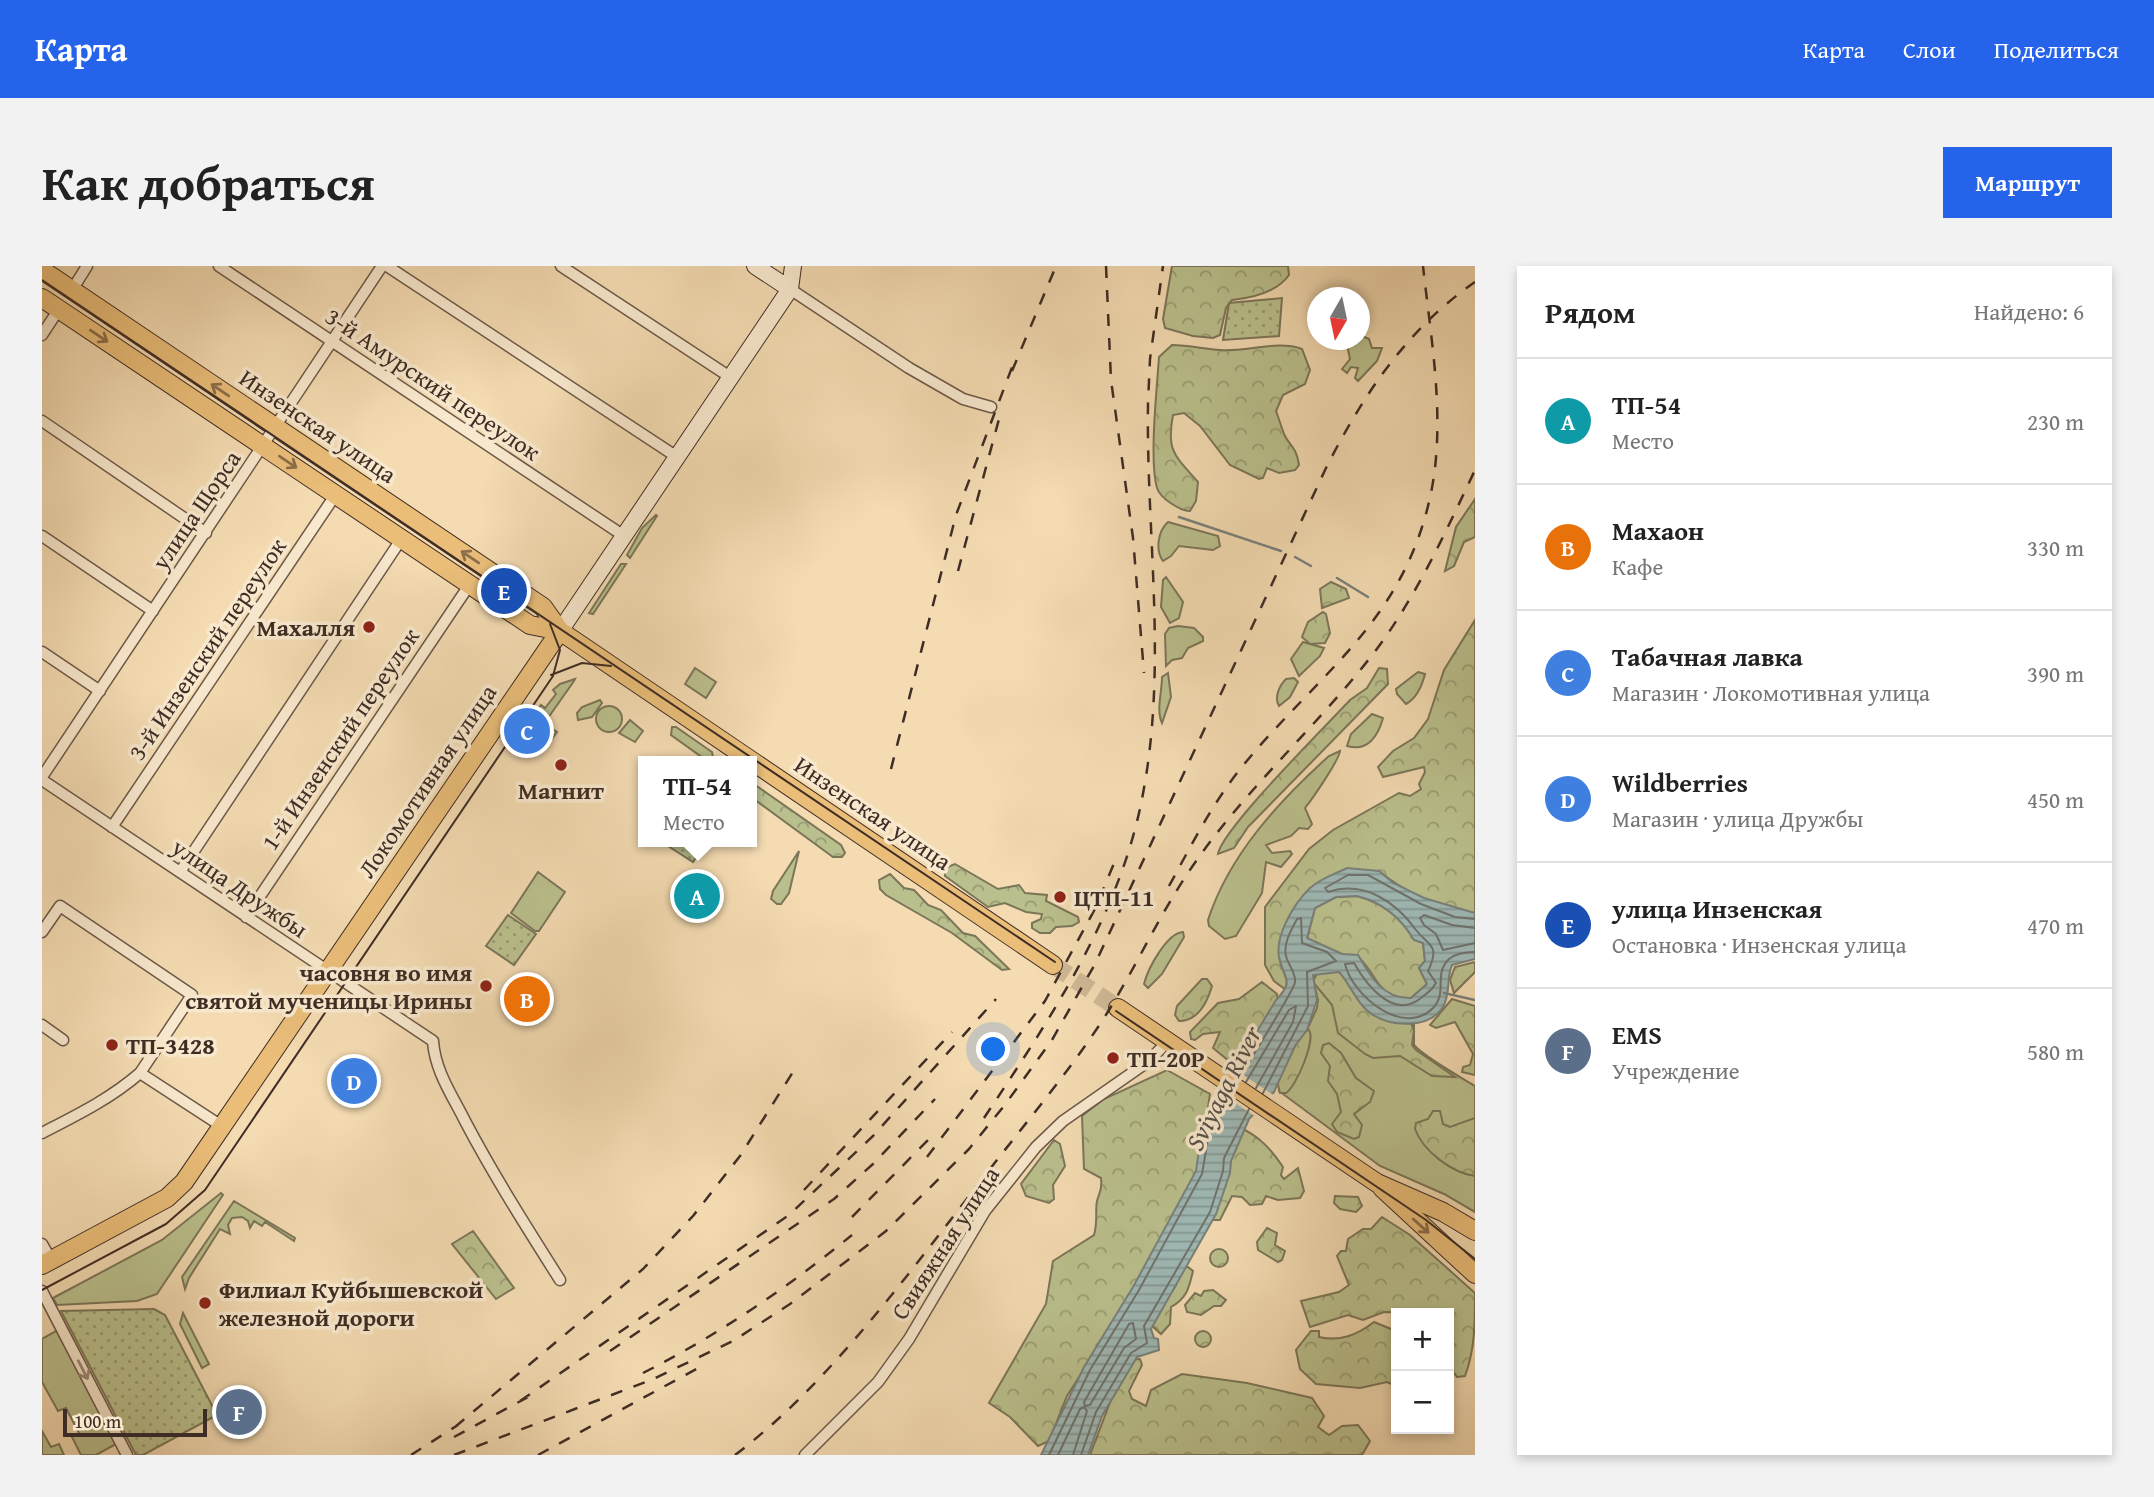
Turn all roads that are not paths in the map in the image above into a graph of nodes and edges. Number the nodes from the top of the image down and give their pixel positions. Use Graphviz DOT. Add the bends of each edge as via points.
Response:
graph roads {
  1 [pos="87,266"];
  2 [pos="219,266"];
  3 [pos="384,266"];
  4 [pos="561,266"];
  5 [pos="755,266"];
  6 [pos="793,266"];
  7 [pos="42,270"];
  8 [pos="790,289"];
  9 [pos="72,290"];
  10 [pos="42,298"];
  11 [pos="59,309"];
  12 [pos="42,335"];
  13 [pos="332,344"];
  14 [pos="730,377"];
  15 [pos="990,407"];
  16 [pos="42,421"];
  17 [pos="277,428"];
  18 [pos="265,446"];
  19 [pos="677,457"];
  20 [pos="336,494"];
  21 [pos="206,533"];
  22 [pos="624,536"];
  23 [pos="42,537"];
  24 [pos="402,538"];
  25 [pos="470,584"];
  26 [pos="153,611"];
  27 [pos="560,631"];
  28 [pos="42,652"];
  29 [pos="100,691"];
  30 [pos="745,756"];
  31 [pos="757,764"];
  32 [pos="42,778"];
  33 [pos="112,827"];
  34 [pos="180,872"];
  35 [pos="246,917"];
  36 [pos="42,932"];
  37 [pos="1054,965"];
  38 [pos="328,972"];
  39 [pos="1118,1008"];
  40 [pos="42,1025"];
  41 [pos="63,1040"];
  42 [pos="1167,1042"];
  43 [pos="140,1073"];
  44 [pos="223,1127"];
  45 [pos="42,1133"];
  46 [pos="1377,1183"];
  47 [pos="1475,1231"];
  48 [pos="42,1244"];
  49 [pos="46,1262"];
  50 [pos="1475,1274"];
  51 [pos="559,1280"];
  52 [pos="42,1291"];
  53 [pos="127,1455"];
  54 [pos="805,1455"];
  1 -- 9 [label="street"];
  2 -- 13 [label="street, 3-й Амурский переулок"];
  3 -- 13 [label="street, улица Щорса"];
  3 -- 19 [label="street"];
  4 -- 14 [label="street"];
  5 -- 8 [label="main road"];
  6 -- 8 [label="main road, Локомотивная улица"];
  7 -- 9 [label="main road, Инзенская улица"];
  8 -- 14 [label="main road, Локомотивная улица"];
  8 -- 15 [label="street" via="909,368 963,399"];
  17 -- 9 [label="main road, Инзенская улица, one-way"];
  10 -- 11 [label="main road, Инзенская улица"];
  11 -- 12 [label="street"];
  11 -- 18 [label="main road, Инзенская улица, one-way"];
  13 -- 17 [label="street, улица Щорса"];
  13 -- 22 [label="street, 3-й Амурский переулок"];
  14 -- 19 [label="main road, Локомотивная улица"];
  16 -- 21 [label="street"];
  17 -- 18 [label="street, улица Щорса"];
  27 -- 17 [label="main road, Инзенская улица, one-way" via="543,607"];
  18 -- 20 [label="main road, Инзенская улица, one-way"];
  18 -- 21 [label="street, улица Щорса"];
  19 -- 22 [label="main road, Локомотивная улица"];
  20 -- 24 [label="main road, Инзенская улица"];
  20 -- 33 [label="street, 3-й Инзенский переулок"];
  21 -- 26 [label="street, улица Щорса"];
  22 -- 27 [label="main road, Локомотивная улица"];
  23 -- 26 [label="street"];
  24 -- 25 [label="main road, Инзенская улица"];
  24 -- 34 [label="street"];
  25 -- 27 [label="main road, Инзенская улица" via="530,625"];
  25 -- 35 [label="street, 1-й Инзенский переулок"];
  26 -- 29 [label="street, улица Щорса"];
  27 -- 30 [label="main road, Инзенская улица"];
  27 -- 38 [label="main road, Локомотивная улица"];
  28 -- 29 [label="street"];
  29 -- 32 [label="street, улица Щорса"];
  31 -- 37 [label="main road, Инзенская улица"];
  32 -- 33 [label="street, улица Дружбы"];
  33 -- 34 [label="street, улица Дружбы"];
  34 -- 35 [label="street, улица Дружбы"];
  35 -- 38 [label="street, улица Дружбы"];
  36 -- 43 [label="street" via="60,906 192,995"];
  38 -- 44 [label="main road, Локомотивная улица"];
  38 -- 51 [label="street, улица Дружбы" via="433,1041 434,1059 453,1099"];
  39 -- 42 [label="main road"];
  40 -- 41 [label="street"];
  42 -- 46 [label="main road"];
  42 -- 54 [label="street, Свияжная улица" via="1149,1061 1063,1121 1036,1147 985,1211 878,1382"];
  43 -- 44 [label="street"];
  43 -- 45 [label="street" via="78,1116"];
  44 -- 49 [label="main road, Локомотивная улица" via="167,1198"];
  46 -- 47 [label="main road"];
  46 -- 50 [label="main road, one-way"];
  48 -- 49 [label="street"];
  52 -- 53 [label="street, one-way"];
}
